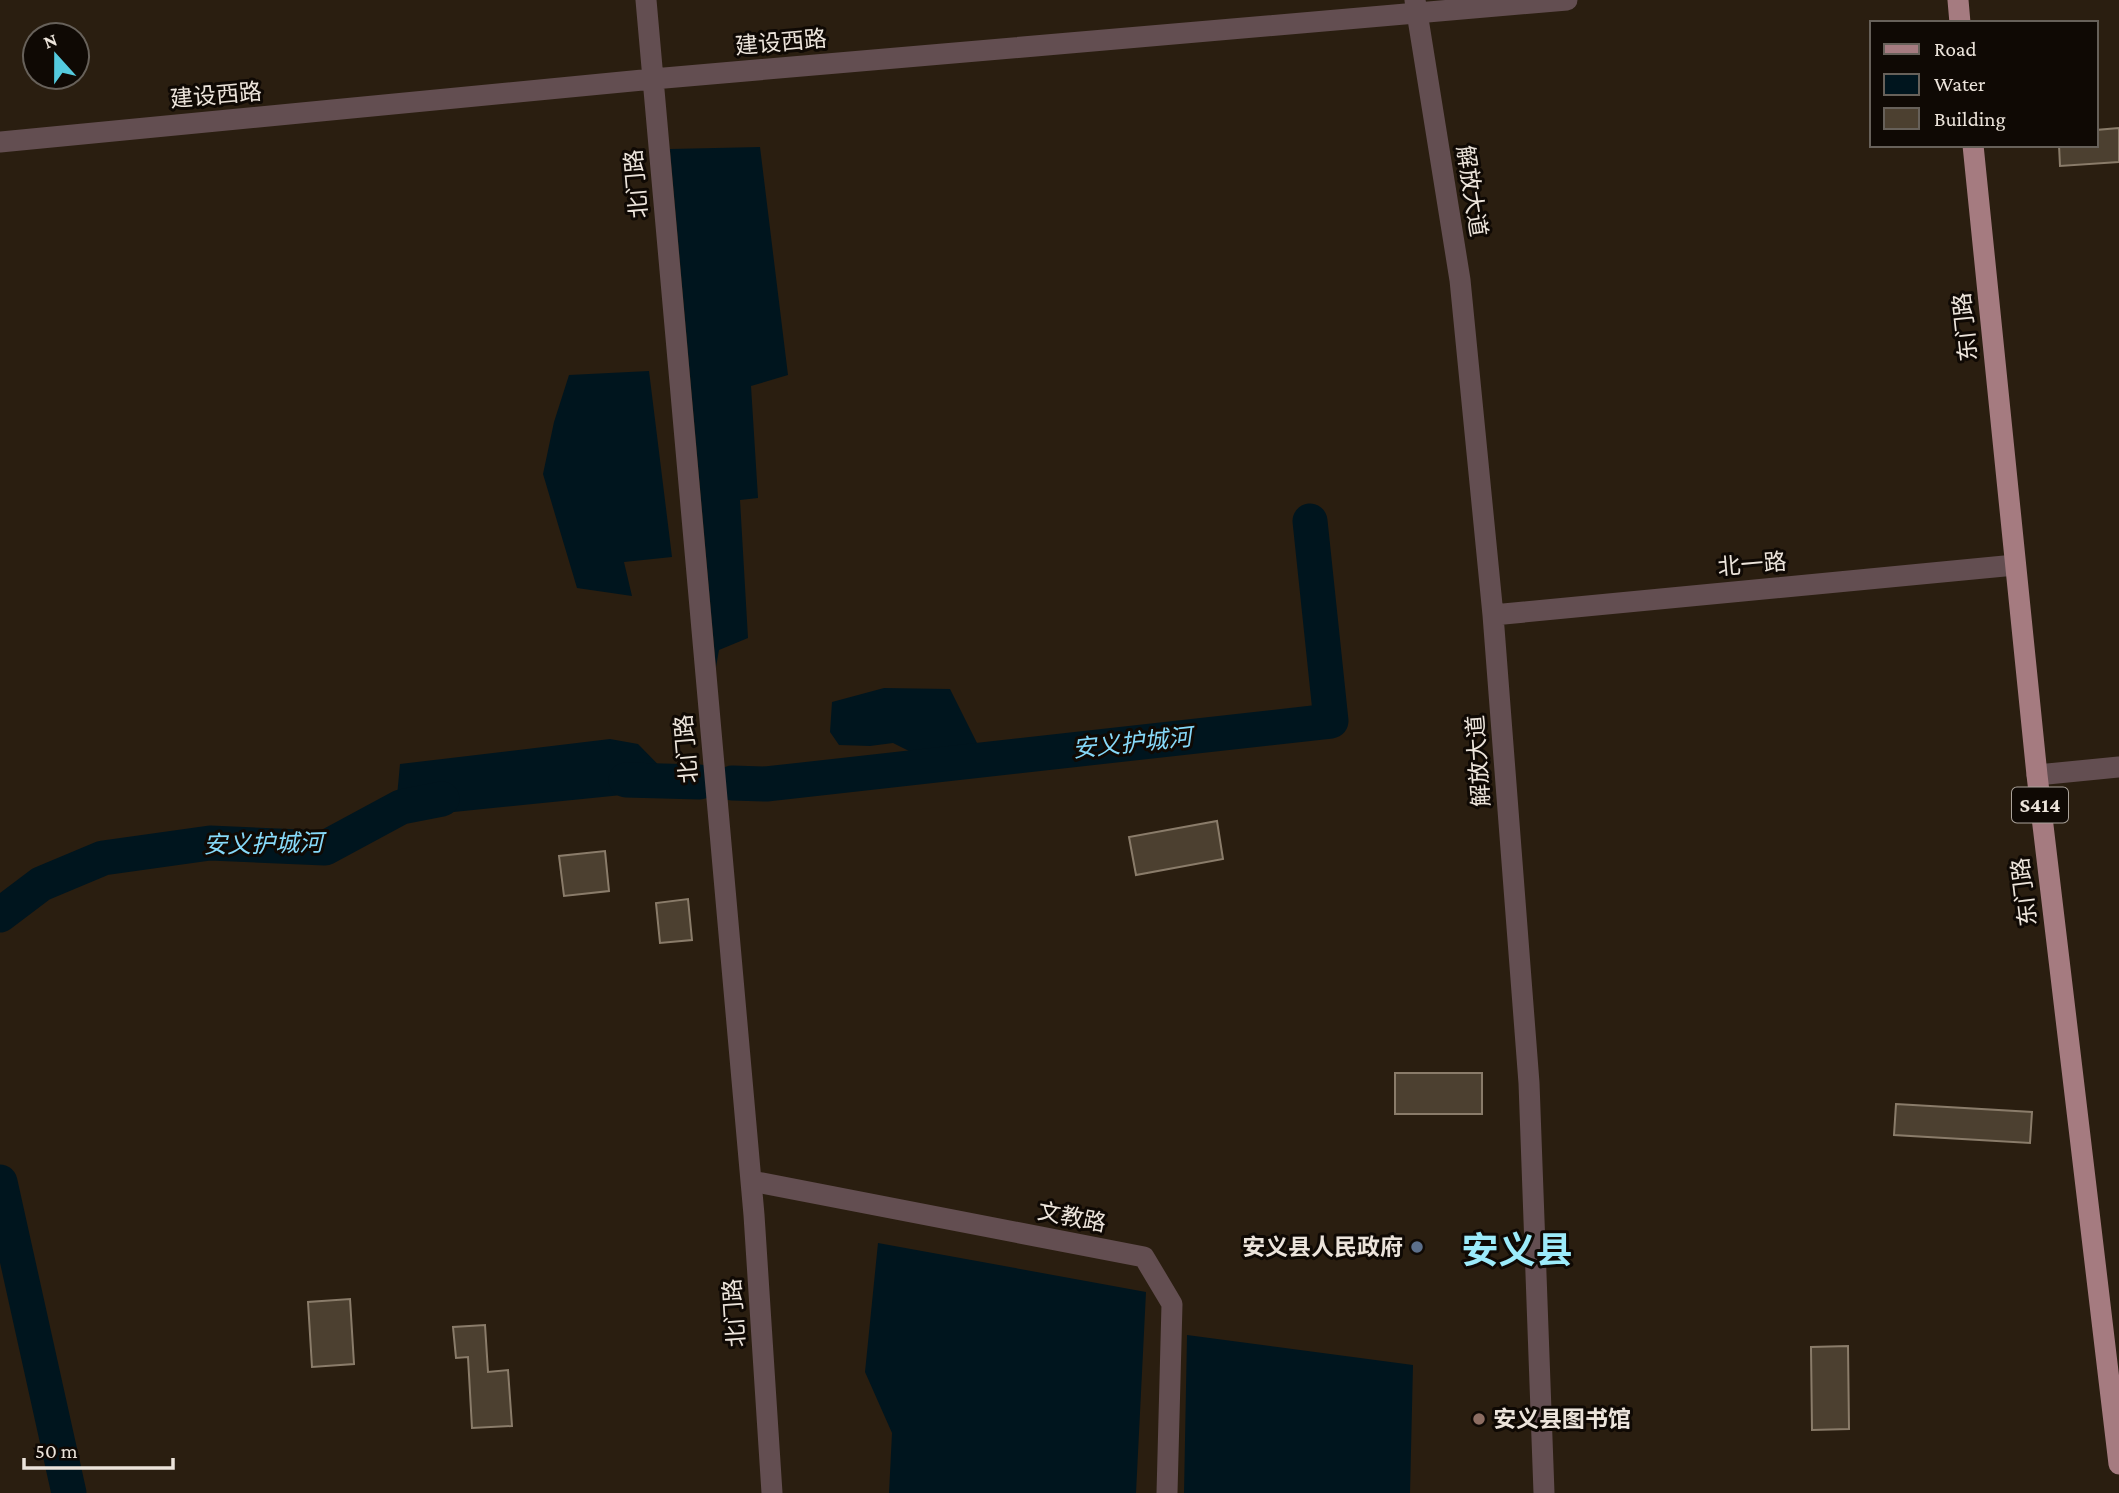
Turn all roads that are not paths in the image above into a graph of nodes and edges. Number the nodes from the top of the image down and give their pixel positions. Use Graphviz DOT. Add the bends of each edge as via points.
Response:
graph roads {
  1 [pos="646,0"];
  2 [pos="1567,0"];
  3 [pos="1958,0"];
  4 [pos="1417,14"];
  5 [pos="1960,21"];
  6 [pos="653,79"];
  7 [pos="0,142"];
  8 [pos="1973,147"];
  9 [pos="2015,565"];
  10 [pos="1493,615"];
  11 [pos="2119,768"];
  12 [pos="2037,775"];
  13 [pos="752,1181"];
  14 [pos="2119,1464"];
  15 [pos="772,1493"];
  16 [pos="1167,1493"];
  17 [pos="1544,1493"];
  1 -- 6 [label="street, 北门路"];
  2 -- 4 [label="street, 建设西路"];
  3 -- 5 [label="main road"];
  4 -- 6 [label="street, 建设西路"];
  4 -- 10 [label="street, 解放大道" via="1460,280"];
  6 -- 7 [label="street, 建设西路"];
  6 -- 13 [label="street, 北门路"];
  8 -- 9 [label="main road, 东门路 / S414"];
  9 -- 10 [label="street, 北一路"];
  9 -- 12 [label="main road, 东门路 / S414"];
  10 -- 17 [label="street, 解放大道" via="1529,1083"];
  11 -- 12 [label="street"];
  12 -- 14 [label="main road, 东门路 / S414"];
  13 -- 15 [label="street, 北门路"];
  13 -- 16 [label="street, 文教路" via="1144,1257 1172,1304"];
}
